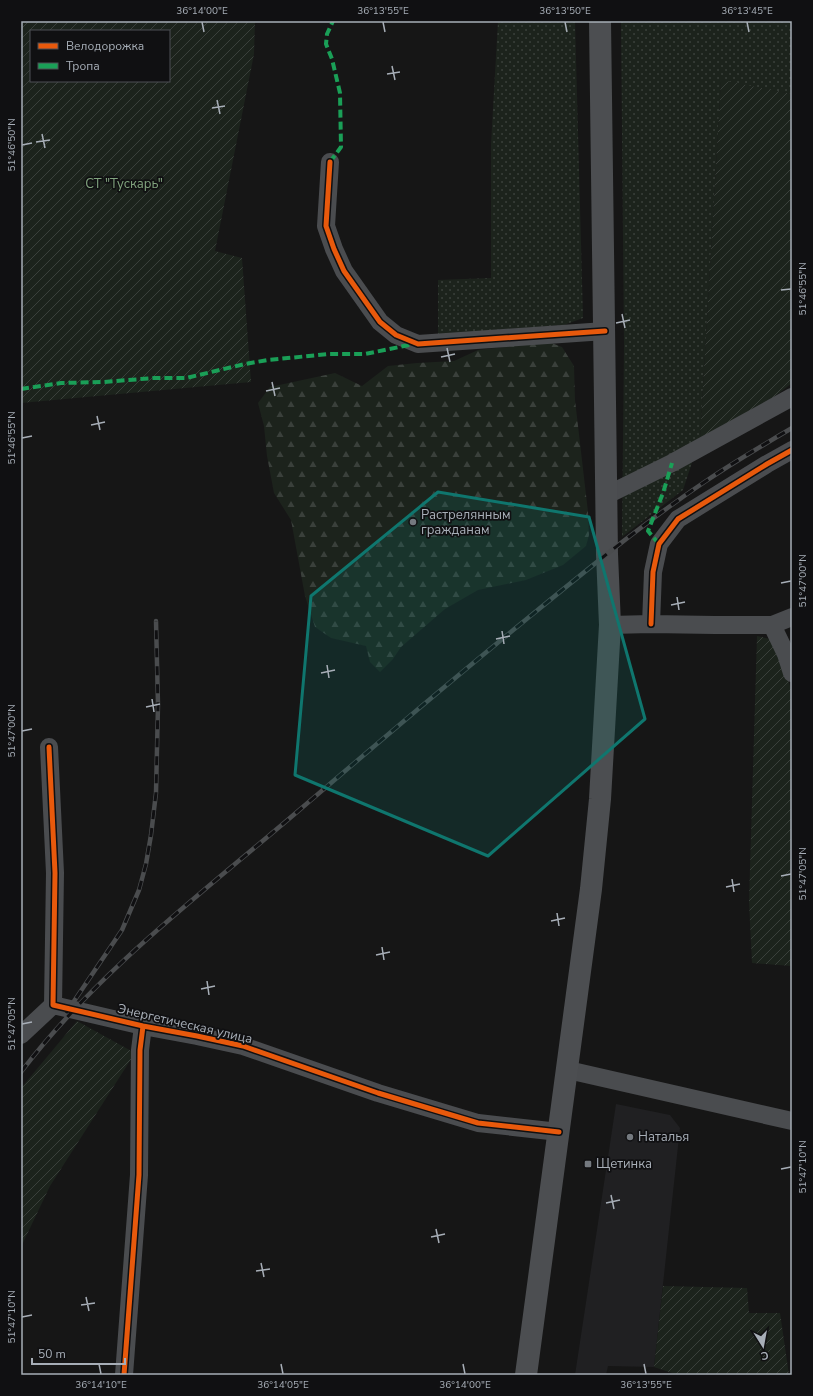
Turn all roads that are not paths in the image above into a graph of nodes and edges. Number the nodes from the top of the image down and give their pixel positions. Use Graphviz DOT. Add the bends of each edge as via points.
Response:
graph roads {
  1 [pos="600,21"];
  2 [pos="330,162"];
  3 [pos="604,331"];
  4 [pos="792,397"];
  5 [pos="792,450"];
  6 [pos="607,495"];
  7 [pos="792,618"];
  8 [pos="651,624"];
  9 [pos="610,625"];
  10 [pos="772,625"];
  11 [pos="792,673"];
  12 [pos="49,747"];
  13 [pos="53,1005"];
  14 [pos="144,1026"];
  15 [pos="22,1032"];
  16 [pos="568,1070"];
  17 [pos="792,1121"];
  18 [pos="559,1132"];
  19 [pos="124,1375"];
  20 [pos="526,1375"];
  1 -- 3 [label="main road"];
  2 -- 3 [label="street" via="326,226 334,249 344,271 361,297 380,322 396,335 418,344"];
  3 -- 6 [label="main road"];
  4 -- 6 [label="street" via="654,473"];
  5 -- 8 [label="street" via="678,519 659,544 653,572"];
  6 -- 9 [label="main road"];
  7 -- 10 [label="street"];
  8 -- 9 [label="street"];
  8 -- 10 [label="street"];
  9 -- 16 [label="main road" via="600,799"];
  10 -- 11 [label="street"];
  12 -- 13 [label="street" via="55,873"];
  13 -- 14 [label="street, Энергетическая улица"];
  13 -- 15 [label="street"];
  14 -- 18 [label="street, Энергетическая улица" via="243,1046 378,1093 478,1123"];
  14 -- 19 [label="street" via="140,1050 139,1175"];
  16 -- 17 [label="street"];
  16 -- 18 [label="main road"];
  18 -- 20 [label="main road"];
}
